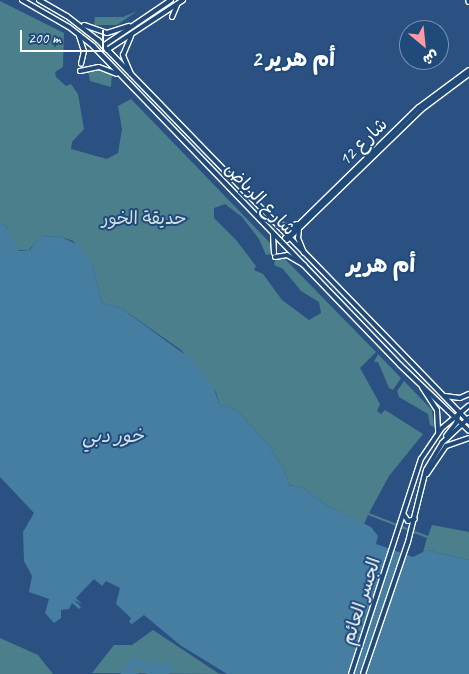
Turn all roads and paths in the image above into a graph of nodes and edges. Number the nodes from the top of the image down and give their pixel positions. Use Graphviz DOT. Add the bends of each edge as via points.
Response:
graph roads {
  1 [pos="22,0"];
  2 [pos="39,0"];
  3 [pos="184,0"];
  4 [pos="169,1"];
  5 [pos="178,4"];
  6 [pos="172,17"];
  7 [pos="78,23"];
  8 [pos="132,26"];
  9 [pos="76,32"];
  10 [pos="135,32"];
  11 [pos="99,41"];
  12 [pos="108,42"];
  13 [pos="103,46"];
  14 [pos="95,48"];
  15 [pos="109,49"];
  16 [pos="100,54"];
  17 [pos="81,64"];
  18 [pos="80,71"];
  19 [pos="469,72"];
  20 [pos="131,76"];
  21 [pos="125,79"];
  22 [pos="270,219"];
  23 [pos="299,226"];
  24 [pos="269,228"];
  25 [pos="288,237"];
  26 [pos="283,242"];
  27 [pos="306,257"];
  28 [pos="305,265"];
  29 [pos="421,385"];
  30 [pos="469,394"];
  31 [pos="443,396"];
  32 [pos="469,405"];
  33 [pos="454,408"];
  34 [pos="459,413"];
  35 [pos="450,414"];
  36 [pos="455,419"];
  37 [pos="468,421"];
  38 [pos="462,425"];
  39 [pos="468,430"];
  40 [pos="438,433"];
  41 [pos="469,438"];
  42 [pos="436,452"];
  43 [pos="422,483"];
  44 [pos="404,514"];
  45 [pos="415,519"];
  46 [pos="351,674"];
  47 [pos="364,674"];
  1 -- 9 [label="main road, شارع الرياض"];
  2 -- 7 [label="main road, شارع الرياض"];
  3 -- 5 [label="main road"];
  4 -- 8 [label="main road"];
  5 -- 6 [label="main road"];
  5 -- 10 [label="main road"];
  7 -- 8 [label="main road" via="103,33"];
  7 -- 11 [label="main road, شارع الرياض"];
  8 -- 12 [label="main road"];
  9 -- 14 [label="main road, شارع الرياض"];
  9 -- 17 [label="main road" via="84,48"];
  10 -- 15 [label="main road"];
  10 -- 20 [label="main road" via="123,51"];
  11 -- 13 [label="main road, شارع الرياض"];
  11 -- 14 [label="main road"];
  12 -- 13 [label="main road"];
  12 -- 15 [label="main road"];
  13 -- 14 [label="main road"];
  13 -- 15 [label="main road, شارع الرياض"];
  14 -- 16 [label="main road, شارع الرياض"];
  15 -- 16 [label="main road"];
  15 -- 20 [label="main road, شارع الرياض"];
  16 -- 21 [label="main road, شارع الرياض"];
  18 -- 21 [label="main road" via="103,67"];
  19 -- 23 [label="main road, شارع 12" via="432,96"];
  20 -- 22 [label="main road, شارع الرياض"];
  21 -- 24 [label="main road, شارع الرياض"];
  22 -- 23 [label="main road" via="287,227"];
  22 -- 25 [label="main road, شارع الرياض"];
  23 -- 25 [label="main road, شارع 12"];
  23 -- 27 [label="main road" via="298,241"];
  24 -- 26 [label="main road, شارع الرياض"];
  24 -- 28 [label="main road" via="275,241 274,255 288,255"];
  25 -- 26 [label="main road, شارع 12"];
  25 -- 27 [label="main road, شارع الرياض"];
  26 -- 28 [label="main road, شارع الرياض"];
  27 -- 31 [label="main road, شارع الرياض"];
  28 -- 29 [label="main road, شارع الرياض"];
  29 -- 35 [label="main road, شارع الرياض"];
  29 -- 40 [label="main road" via="439,415"];
  30 -- 31 [label="main road" via="456,398"];
  31 -- 33 [label="main road, شارع الرياض"];
  32 -- 34 [label="main road"];
  33 -- 34 [label="main road, شارع الرياض"];
  33 -- 35 [label="main road"];
  34 -- 36 [label="main road"];
  34 -- 37 [label="main road, شارع الرياض"];
  35 -- 36 [label="main road, شارع الرياض"];
  36 -- 38 [label="main road, شارع الرياض"];
  36 -- 40 [label="main road, الجسر العائم"];
  36 -- 42 [label="main road"];
  37 -- 38 [label="main road"];
  37 -- 39 [label="main road"];
  38 -- 39 [label="main road, شارع الرياض"];
  38 -- 42 [label="main road"];
  40 -- 44 [label="main road, الجسر العائم" via="421,459"];
  41 -- 43 [label="main road" via="454,441 443,449"];
  42 -- 43 [label="main road"];
  43 -- 45 [label="main road, الجسر العائم"];
  44 -- 45 [label="main road" via="408,522"];
  44 -- 46 [label="main road, الجسر العائم"];
  45 -- 47 [label="main road, الجسر العائم"];
}
